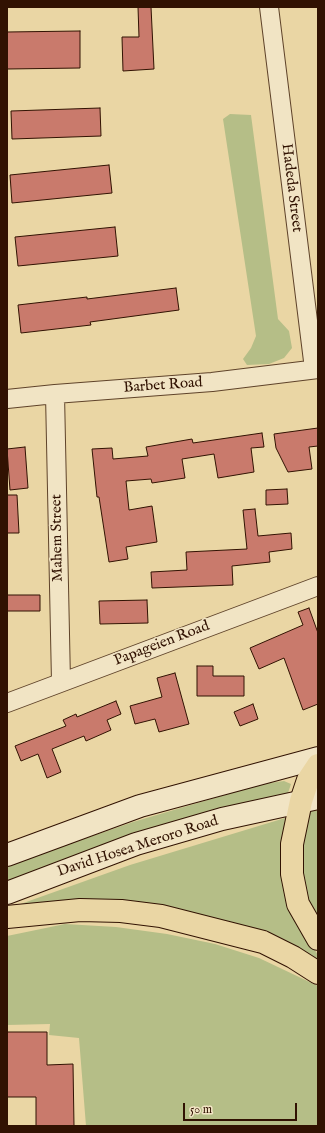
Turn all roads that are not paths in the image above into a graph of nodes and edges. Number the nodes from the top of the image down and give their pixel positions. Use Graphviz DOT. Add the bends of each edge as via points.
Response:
graph roads {
  1 [pos="269,7"];
  2 [pos="316,369"];
  3 [pos="55,394"];
  4 [pos="7,399"];
  5 [pos="318,586"];
  6 [pos="61,682"];
  7 [pos="7,703"];
  8 [pos="318,758"];
  9 [pos="318,765"];
  10 [pos="309,800"];
  11 [pos="7,855"];
  12 [pos="7,893"];
  13 [pos="7,917"];
  14 [pos="318,940"];
  15 [pos="318,973"];
  1 -- 2 [label="street, Hadeda Street"];
  2 -- 3 [label="street, Barbet Road" via="212,382"];
  3 -- 4 [label="street, Barbet Road"];
  3 -- 6 [label="street, Mahem Street"];
  5 -- 6 [label="street, Papageien Road"];
  6 -- 7 [label="street, Papageien Road"];
  8 -- 11 [label="main road" via="140,806"];
  9 -- 10 [label="main road" via="308,780"];
  10 -- 12 [label="main road, David Hosea Meroro Road" via="222,819 136,844"];
  10 -- 14 [label="main road" via="292,844 292,874 298,904"];
  13 -- 15 [label="main road" via="80,910 121,911 161,916 263,942"];
}
